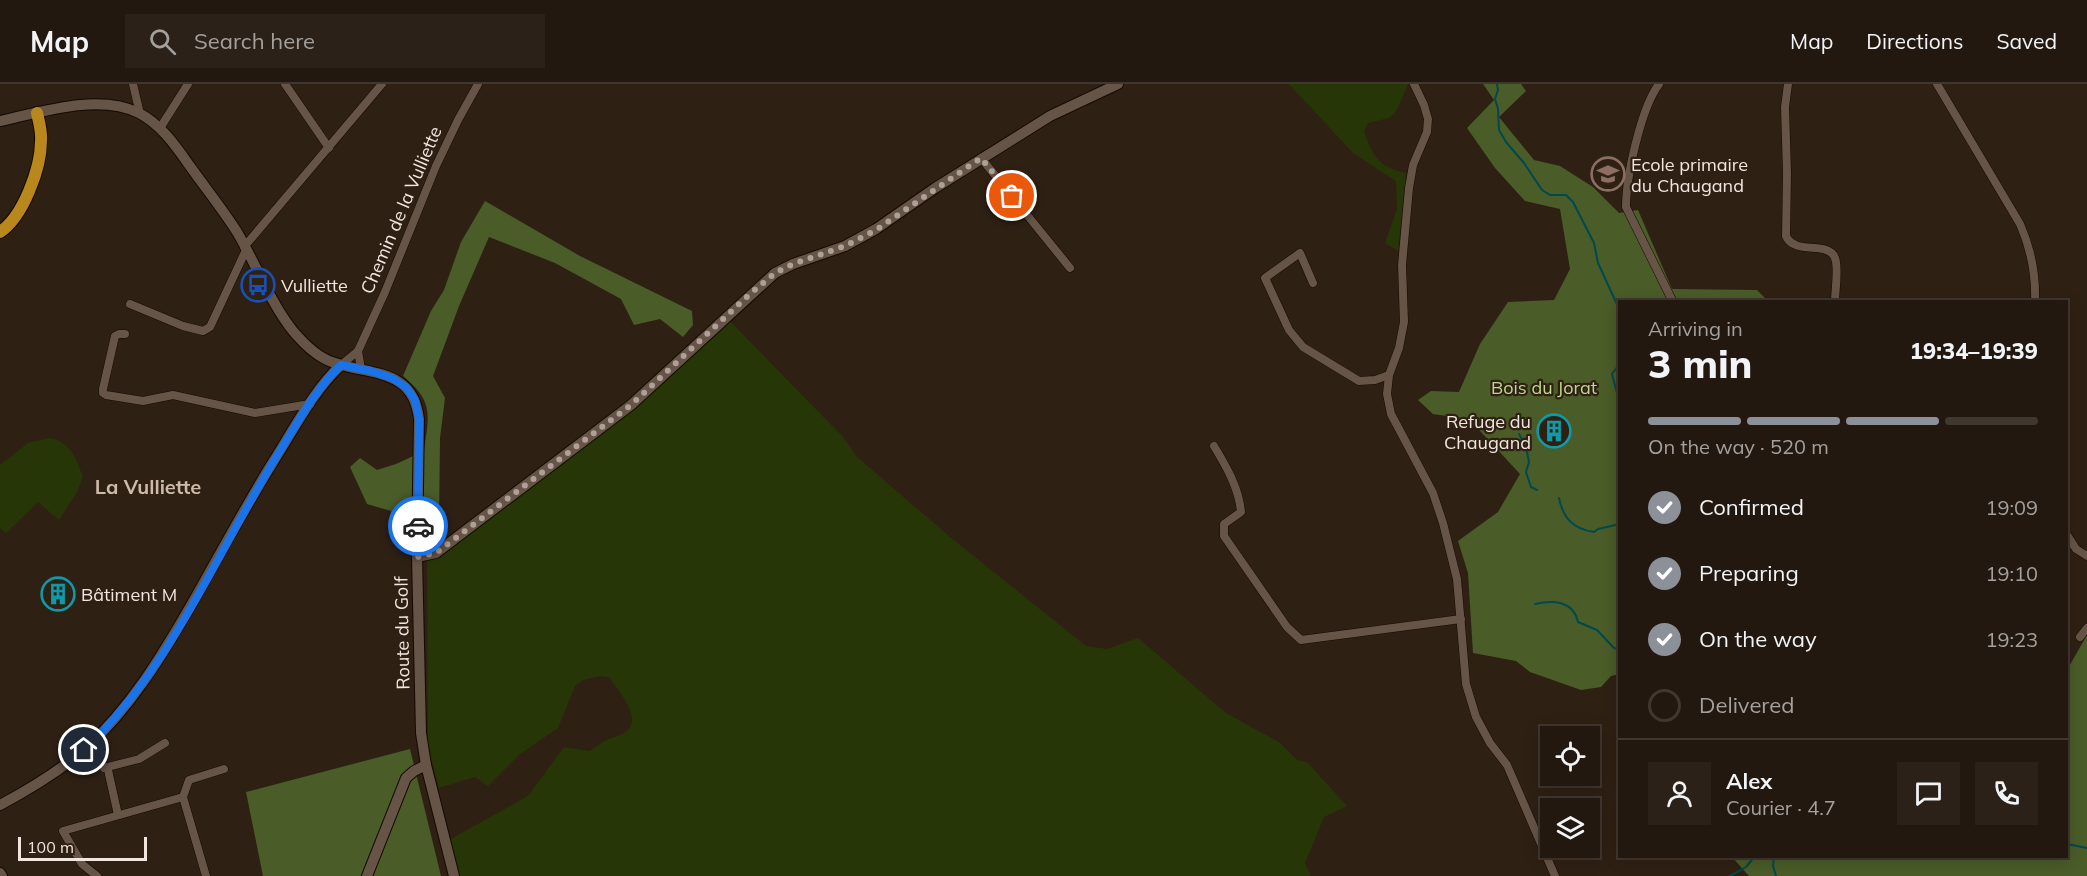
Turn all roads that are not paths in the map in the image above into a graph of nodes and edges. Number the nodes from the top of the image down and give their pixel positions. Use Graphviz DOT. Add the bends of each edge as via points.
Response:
graph roads {
  1 [pos="133,84"];
  2 [pos="188,84"];
  3 [pos="285,84"];
  4 [pos="382,84"];
  5 [pos="478,84"];
  6 [pos="1118,84"];
  7 [pos="1414,84"];
  8 [pos="1659,84"];
  9 [pos="1788,84"];
  10 [pos="1937,84"];
  11 [pos="37,113"];
  12 [pos="140,114"];
  13 [pos="0,121"];
  14 [pos="160,128"];
  15 [pos="328,148"];
  16 [pos="981,158"];
  17 [pos="20,210"];
  18 [pos="0,220"];
  19 [pos="0,232"];
  20 [pos="245,248"];
  21 [pos="1070,268"];
  22 [pos="1313,283"];
  23 [pos="1672,300"];
  24 [pos="1835,300"];
  25 [pos="2035,300"];
  26 [pos="130,304"];
  27 [pos="125,334"];
  28 [pos="358,351"];
  29 [pos="341,365"];
  30 [pos="361,369"];
  31 [pos="1389,375"];
  32 [pos="310,404"];
  33 [pos="1214,446"];
  34 [pos="2068,537"];
  35 [pos="2087,556"];
  36 [pos="417,557"];
  37 [pos="1461,620"];
  38 [pos="2087,628"];
  39 [pos="2080,637"];
  40 [pos="165,743"];
  41 [pos="84,750"];
  42 [pos="426,765"];
  43 [pos="104,768"];
  44 [pos="224,769"];
  45 [pos="183,797"];
  46 [pos="0,805"];
  47 [pos="118,815"];
  48 [pos="97,876"];
  49 [pos="206,876"];
  50 [pos="367,876"];
  51 [pos="454,876"];
  52 [pos="1555,876"];
  1 -- 12 [label="street"];
  2 -- 14 [label="street"];
  3 -- 15 [label="street"];
  4 -- 15 [label="street"];
  5 -- 28 [label="street, Chemin de la Vulliette" via="436,166"];
  6 -- 16 [label="street" via="1050,116"];
  7 -- 31 [label="street" via="1428,119 1427,132 1413,165 1409,188 1402,265 1404,322"];
  8 -- 23 [label="street" via="1638,138 1626,207"];
  9 -- 24 [label="street" via="1786,236 1795,246 1832,253 1836,260"];
  10 -- 25 [label="street" via="2024,233 2033,264"];
  11 -- 12 [label="street" via="105,104"];
  11 -- 13 [label="street"];
  11 -- 17 [label="main road" via="41,146"];
  12 -- 14 [label="street"];
  14 -- 20 [label="street" via="216,201"];
  15 -- 20 [label="street"];
  16 -- 21 [label="street"];
  16 -- 36 [label="street" via="876,230 769,277 631,405 436,553"];
  17 -- 18 [label="main road"];
  17 -- 19 [label="main road"];
  20 -- 26 [label="street" via="210,327 203,331"];
  20 -- 29 [label="street" via="291,329 321,357"];
  22 -- 31 [label="street" via="1300,253 1265,278 1289,330 1304,347 1353,379 1364,382"];
  27 -- 32 [label="street" via="116,336 103,389 106,395 143,401 173,395 255,413"];
  28 -- 29 [label="street, Chemin de la Vulliette"];
  28 -- 30 [label="street"];
  29 -- 30 [label="street, Route du Golf"];
  29 -- 32 [label="street"];
  30 -- 36 [label="street, Route du Golf" via="400,382 418,408"];
  31 -- 37 [label="street" via="1391,414 1433,493 1443,522 1457,579"];
  32 -- 41 [label="street" via="157,664 130,701"];
  33 -- 37 [label="street" via="1240,500 1241,512 1224,525 1224,536 1287,627 1301,640"];
  34 -- 35 [label="street"];
  36 -- 42 [label="street, Route du Golf" via="420,712"];
  37 -- 52 [label="street" via="1469,698 1490,743 1507,765"];
  38 -- 39 [label="street"];
  40 -- 43 [label="street" via="139,759"];
  41 -- 43 [label="street"];
  41 -- 46 [label="street" via="42,782"];
  42 -- 50 [label="street" via="406,778"];
  42 -- 51 [label="street, Route du Golf"];
  43 -- 47 [label="street" via="108,770"];
  44 -- 45 [label="street" via="189,780"];
  45 -- 47 [label="street"];
  45 -- 49 [label="street"];
  47 -- 48 [label="street" via="63,831 82,864"];
}
